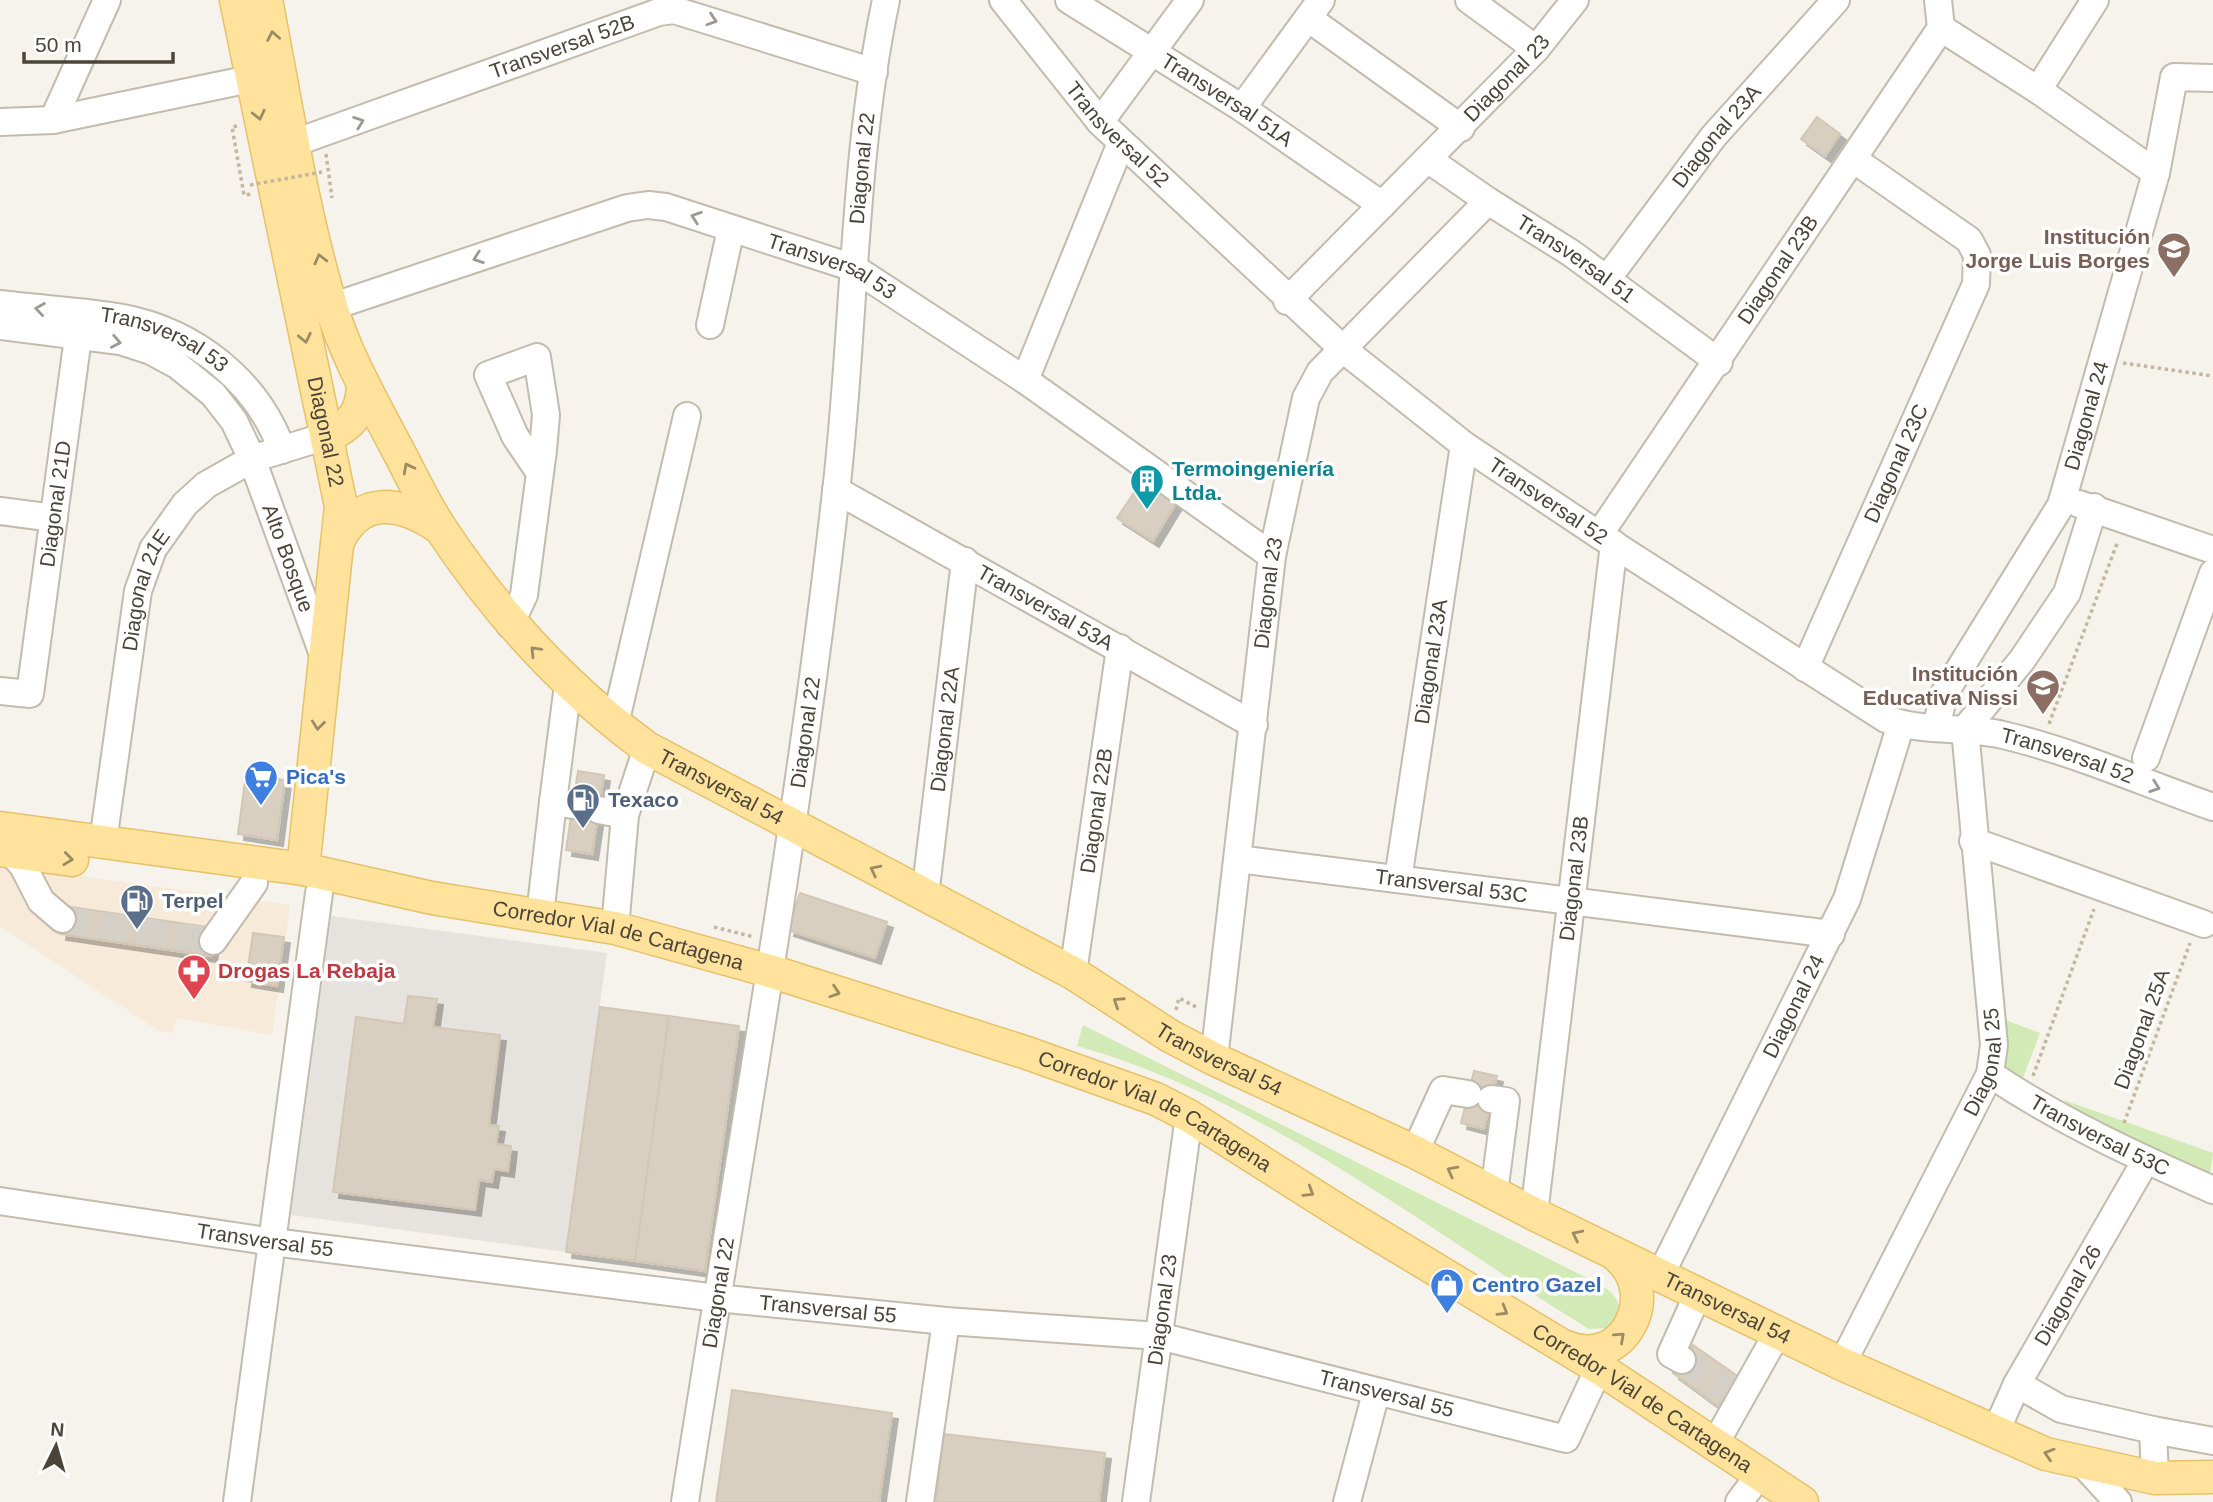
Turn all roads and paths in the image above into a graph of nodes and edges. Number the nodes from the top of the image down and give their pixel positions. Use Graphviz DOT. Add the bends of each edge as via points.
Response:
graph roads {
  1 [pos="107,0"];
  2 [pos="236,0"];
  3 [pos="266,0"];
  4 [pos="886,0"];
  5 [pos="1003,0"];
  6 [pos="1069,0"];
  7 [pos="1191,0"];
  8 [pos="1469,0"];
  9 [pos="1575,0"];
  10 [pos="1836,0"];
  11 [pos="1938,0"];
  12 [pos="2095,0"];
  13 [pos="674,5"];
  14 [pos="1315,9"];
  15 [pos="1941,28"];
  16 [pos="1536,49"];
  17 [pos="1154,52"];
  18 [pos="874,72"];
  19 [pos="2213,78"];
  20 [pos="250,79"];
  21 [pos="2038,90"];
  22 [pos="1242,108"];
  23 [pos="53,120"];
  24 [pos="0,122"];
  25 [pos="1100,122"];
  26 [pos="1461,128"];
  27 [pos="294,143"];
  28 [pos="1121,144"];
  29 [pos="1430,159"];
  30 [pos="1853,159"];
  31 [pos="322,172"];
  32 [pos="2156,173"];
  33 [pos="250,185"];
  34 [pos="1488,201"];
  35 [pos="1381,205"];
  36 [pos="732,229"];
  37 [pos="854,268"];
  38 [pos="1607,279"];
  39 [pos="1287,301"];
  40 [pos="0,304"];
  41 [pos="331,307"];
  42 [pos="79,325"];
  43 [pos="710,325"];
  44 [pos="0,326"];
  45 [pos="1343,350"];
  46 [pos="2104,361"];
  47 [pos="1719,362"];
  48 [pos="2213,376"];
  49 [pos="1025,380"];
  50 [pos="363,384"];
  51 [pos="687,416"];
  52 [pos="326,436"];
  53 [pos="1464,445"];
  54 [pos="282,450"];
  55 [pos="252,459"];
  56 [pos="540,473"];
  57 [pos="836,490"];
  58 [pos="2061,506"];
  59 [pos="2094,507"];
  60 [pos="0,512"];
  61 [pos="54,517"];
  62 [pos="2126,519"];
  63 [pos="440,528"];
  64 [pos="1606,540"];
  65 [pos="336,548"];
  66 [pos="2213,550"];
  67 [pos="1272,556"];
  68 [pos="965,561"];
  69 [pos="2213,573"];
  70 [pos="510,625"];
  71 [pos="1120,648"];
  72 [pos="324,657"];
  73 [pos="1805,668"];
  74 [pos="568,685"];
  75 [pos="0,691"];
  76 [pos="2051,716"];
  77 [pos="615,724"];
  78 [pos="1901,724"];
  79 [pos="1254,725"];
  80 [pos="1936,728"];
  81 [pos="1965,729"];
  82 [pos="647,748"];
  83 [pos="2146,758"];
  84 [pos="575,806"];
  85 [pos="2213,807"];
  86 [pos="625,815"];
  87 [pos="792,825"];
  88 [pos="1973,841"];
  89 [pos="103,842"];
  90 [pos="4,843"];
  91 [pos="1238,859"];
  92 [pos="1398,879"];
  93 [pos="311,881"];
  94 [pos="254,883"];
  95 [pos="2102,887"];
  96 [pos="925,896"];
  97 [pos="1572,901"];
  98 [pos="540,915"];
  99 [pos="62,919"];
  100 [pos="2201,923"];
  101 [pos="615,928"];
  102 [pos="1831,934"];
  103 [pos="213,941"];
  104 [pos="770,971"];
  105 [pos="1073,973"];
  106 [pos="1214,1059"];
  107 [pos="1990,1074"];
  108 [pos="2025,1098"];
  109 [pos="1189,1116"];
  110 [pos="2115,1146"];
  111 [pos="1415,1152"];
  112 [pos="2146,1160"];
  113 [pos="2213,1190"];
  114 [pos="1494,1193"];
  115 [pos="0,1201"];
  116 [pos="1534,1214"];
  117 [pos="273,1242"];
  118 [pos="1611,1252"];
  119 [pos="1660,1276"];
  120 [pos="1698,1294"];
  121 [pos="717,1298"];
  122 [pos="946,1321"];
  123 [pos="1778,1332"];
  124 [pos="1159,1336"];
  125 [pos="1558,1343"];
  126 [pos="1682,1360"];
  127 [pos="1842,1364"];
  128 [pos="1599,1368"];
  129 [pos="2017,1384"];
  130 [pos="1376,1394"];
  131 [pos="2153,1430"];
  132 [pos="1994,1433"];
  133 [pos="2213,1441"];
  134 [pos="1715,1444"];
  135 [pos="2084,1464"];
  136 [pos="1760,1474"];
  137 [pos="2212,1475"];
  138 [pos="2155,1478"];
  139 [pos="237,1502"];
  140 [pos="685,1502"];
  141 [pos="920,1502"];
  142 [pos="1136,1502"];
  143 [pos="1347,1502"];
  144 [pos="1739,1502"];
  145 [pos="1802,1502"];
  146 [pos="2118,1502"];
  1 -- 23 [label="street"];
  2 -- 20 [label="main road, Diagonal 22"];
  27 -- 3 [label="main road, Diagonal 22, one-way"];
  4 -- 18 [label="street, Diagonal 22"];
  5 -- 25 [label="street, Transversal 52"];
  6 -- 17 [label="street, Transversal 51A"];
  7 -- 17 [label="street"];
  8 -- 16 [label="street"];
  9 -- 16 [label="street, Diagonal 23"];
  10 -- 38 [label="street, Diagonal 23A" via="1713,137"];
  11 -- 15 [label="street"];
  12 -- 21 [label="street"];
  13 -- 18 [label="street, Transversal 52B, one-way"];
  27 -- 13 [label="street, Transversal 52B, one-way"];
  14 -- 22 [label="street"];
  14 -- 26 [label="street"];
  15 -- 21 [label="street"];
  15 -- 30 [label="street, Diagonal 23B"];
  16 -- 26 [label="street, Diagonal 23"];
  17 -- 22 [label="street, Transversal 51A"];
  17 -- 25 [label="street"];
  18 -- 37 [label="street, Diagonal 22"];
  19 -- 32 [label="street, Diagonal 24" via="2174,77"];
  20 -- 23 [label="street"];
  20 -- 52 [label="main road, Diagonal 22, one-way"];
  21 -- 32 [label="street"];
  22 -- 35 [label="street, Transversal 51A"];
  23 -- 24 [label="street"];
  25 -- 28 [label="street, Transversal 52"];
  26 -- 29 [label="street, Diagonal 23"];
  41 -- 27 [label="main road, Diagonal 22, one-way"];
  28 -- 39 [label="street, Transversal 52"];
  28 -- 49 [label="street"];
  29 -- 34 [label="street, Transversal 51"];
  29 -- 35 [label="street, Diagonal 23"];
  30 -- 47 [label="street, Diagonal 23B"];
  30 -- 73 [label="street, Diagonal 23C" via="1969,240 1976,255 1976,284"];
  31 -- 33 [label="path, bridge"];
  32 -- 46 [label="street, Diagonal 24"];
  34 -- 38 [label="street, Transversal 51"];
  34 -- 45 [label="street, Diagonal 23"];
  35 -- 39 [label="street, Diagonal 23"];
  36 -- 37 [label="street, Transversal 53"];
  36 -- 41 [label="street, Transversal 53, one-way" via="666,207 627,208"];
  36 -- 43 [label="street"];
  37 -- 49 [label="street, Transversal 53"];
  37 -- 57 [label="street, Diagonal 22"];
  38 -- 47 [label="street, Transversal 51"];
  39 -- 45 [label="street, Transversal 52"];
  42 -- 40 [label="street, Transversal 53, one-way"];
  41 -- 50 [label="main road, Diagonal 22"];
  42 -- 44 [label="street, Transversal 53"];
  42 -- 54 [label="street, Transversal 53" via="122,318 155,326 207,353 255,400"];
  42 -- 55 [label="street, Transversal 53, one-way" via="177,365 213,394 234,421"];
  42 -- 61 [label="street, Diagonal 21D"];
  45 -- 53 [label="street, Transversal 52"];
  45 -- 67 [label="street, Diagonal 23" via="1320,372 1306,398"];
  46 -- 48 [label="path"];
  46 -- 58 [label="street, Diagonal 24"];
  47 -- 64 [label="street, Diagonal 23B"];
  49 -- 67 [label="street, Transversal 53"];
  50 -- 52 [label="main road" via="358,412 350,423"];
  63 -- 50 [label="main road, Diagonal 22, one-way"];
  51 -- 77 [label="street"];
  52 -- 54 [label="street, Diagonal 21E"];
  52 -- 65 [label="main road, Diagonal 22" via="341,506"];
  53 -- 64 [label="street, Transversal 52"];
  53 -- 92 [label="street, Diagonal 23A"];
  54 -- 55 [label="street, Diagonal 21E"];
  55 -- 72 [label="street, Alto Bosque"];
  55 -- 89 [label="street, Diagonal 21E" via="206,485 185,504 153,549 138,591"];
  56 -- 70 [label="street" via="524,595"];
  57 -- 68 [label="street, Transversal 53A"];
  57 -- 87 [label="street, Diagonal 22"];
  58 -- 59 [label="street"];
  58 -- 80 [label="street, Diagonal 24" via="1944,694"];
  59 -- 62 [label="street"];
  59 -- 81 [label="street" via="2067,593 2022,660"];
  60 -- 61 [label="street"];
  61 -- 75 [label="street, Diagonal 21D" via="30,694"];
  62 -- 66 [label="street"];
  62 -- 76 [label="path"];
  63 -- 65 [label="main road" via="407,508 389,505 371,509 349,525"];
  63 -- 70 [label="main road, Transversal 54"];
  64 -- 73 [label="street, Transversal 52"];
  64 -- 97 [label="street, Diagonal 23B"];
  65 -- 72 [label="main road, Diagonal 22"];
  67 -- 79 [label="street, Diagonal 23"];
  68 -- 71 [label="street, Transversal 53A"];
  68 -- 96 [label="street, Diagonal 22A"];
  69 -- 83 [label="street"];
  74 -- 70 [label="main road, Transversal 54, one-way"];
  71 -- 79 [label="street, Transversal 53A"];
  71 -- 105 [label="street, Diagonal 22B"];
  72 -- 93 [label="main road, Diagonal 22, one-way"];
  73 -- 78 [label="street, Transversal 52"];
  74 -- 77 [label="main road, Transversal 54"];
  74 -- 84 [label="street"];
  77 -- 82 [label="main road, Transversal 54"];
  78 -- 80 [label="street, Transversal 52"];
  78 -- 102 [label="street, Diagonal 24" via="1864,852"];
  79 -- 91 [label="street, Diagonal 23"];
  80 -- 81 [label="street, Transversal 52"];
  81 -- 85 [label="street, Transversal 52, one-way" via="2042,746"];
  81 -- 88 [label="street, Diagonal 25"];
  82 -- 86 [label="street"];
  82 -- 87 [label="main road, Transversal 54"];
  84 -- 86 [label="street"];
  84 -- 98 [label="street"];
  86 -- 101 [label="street"];
  96 -- 87 [label="main road, Transversal 54, one-way"];
  87 -- 104 [label="street, Diagonal 22"];
  88 -- 95 [label="street"];
  88 -- 107 [label="street, Diagonal 25" via="1994,1045"];
  89 -- 90 [label="main road, Corredor Vial de Cartagena"];
  89 -- 93 [label="main road, Corredor Vial de Cartagena"];
  90 -- 94 [label="main road, Corredor Vial de Cartagena, one-way"];
  90 -- 99 [label="street" via="23,866 41,901"];
  91 -- 92 [label="street, Transversal 53C"];
  91 -- 106 [label="street, Diagonal 23"];
  92 -- 97 [label="street, Transversal 53C"];
  93 -- 94 [label="main road, Corredor Vial de Cartagena"];
  93 -- 98 [label="main road, Corredor Vial de Cartagena"];
  93 -- 117 [label="street, Diagonal 22"];
  94 -- 103 [label="street"];
  95 -- 100 [label="street"];
  95 -- 108 [label="path"];
  96 -- 105 [label="main road, Transversal 54"];
  97 -- 102 [label="street, Transversal 53C"];
  97 -- 116 [label="street, Diagonal 23B"];
  98 -- 101 [label="main road, Corredor Vial de Cartagena"];
  100 -- 110 [label="path, Diagonal 25A"];
  101 -- 104 [label="main road, Corredor Vial de Cartagena"];
  102 -- 119 [label="street, Diagonal 24"];
  104 -- 109 [label="main road, Corredor Vial de Cartagena, one-way" via="1027,1053 1156,1099"];
  104 -- 121 [label="street, Diagonal 22"];
  106 -- 105 [label="main road, Transversal 54, one-way"];
  106 -- 111 [label="main road, Transversal 54"];
  107 -- 108 [label="street, Transversal 53C"];
  107 -- 127 [label="street, Diagonal 25"];
  108 -- 110 [label="street, Transversal 53C"];
  109 -- 124 [label="street, Diagonal 23"];
  109 -- 125 [label="main road, Corredor Vial de Cartagena, one-way"];
  110 -- 112 [label="street, Transversal 53C"];
  114 -- 111 [label="main road, Transversal 54, one-way"];
  111 -- 114 [label="street" via="1443,1090 1506,1101"];
  112 -- 113 [label="street, Transversal 53C"];
  112 -- 129 [label="street, Diagonal 26"];
  114 -- 116 [label="main road, Transversal 54"];
  115 -- 117 [label="street, Transversal 55"];
  118 -- 116 [label="main road, Transversal 54, one-way"];
  117 -- 121 [label="street, Transversal 55"];
  117 -- 139 [label="street, Diagonal 22"];
  118 -- 119 [label="main road, Transversal 54"];
  125 -- 118 [label="main road, one-way" via="1590,1352 1607,1348 1631,1326 1638,1311 1635,1279"];
  119 -- 120 [label="main road, Transversal 54"];
  120 -- 123 [label="main road, Transversal 54"];
  120 -- 126 [label="street" via="1671,1354"];
  121 -- 122 [label="street, Transversal 55"];
  121 -- 140 [label="street, Diagonal 22"];
  122 -- 124 [label="street, Transversal 55"];
  122 -- 141 [label="street"];
  123 -- 127 [label="main road, Transversal 54"];
  123 -- 134 [label="street" via="1734,1395"];
  124 -- 130 [label="street, Transversal 55"];
  124 -- 142 [label="street, Diagonal 23"];
  125 -- 128 [label="main road, Corredor Vial de Cartagena"];
  127 -- 132 [label="main road, Transversal 54"];
  128 -- 130 [label="street, Transversal 55" via="1566,1439"];
  128 -- 134 [label="main road, Corredor Vial de Cartagena"];
  129 -- 131 [label="street" via="2061,1409"];
  129 -- 132 [label="street, Diagonal 26"];
  130 -- 143 [label="street"];
  131 -- 133 [label="street"];
  131 -- 138 [label="street"];
  135 -- 132 [label="main road, Transversal 54, one-way"];
  134 -- 136 [label="main road, Corredor Vial de Cartagena"];
  135 -- 138 [label="main road, Transversal 54"];
  135 -- 146 [label="street"];
  136 -- 144 [label="street"];
  136 -- 145 [label="main road, Corredor Vial de Cartagena"];
  137 -- 138 [label="main road, Transversal 54"];
}
